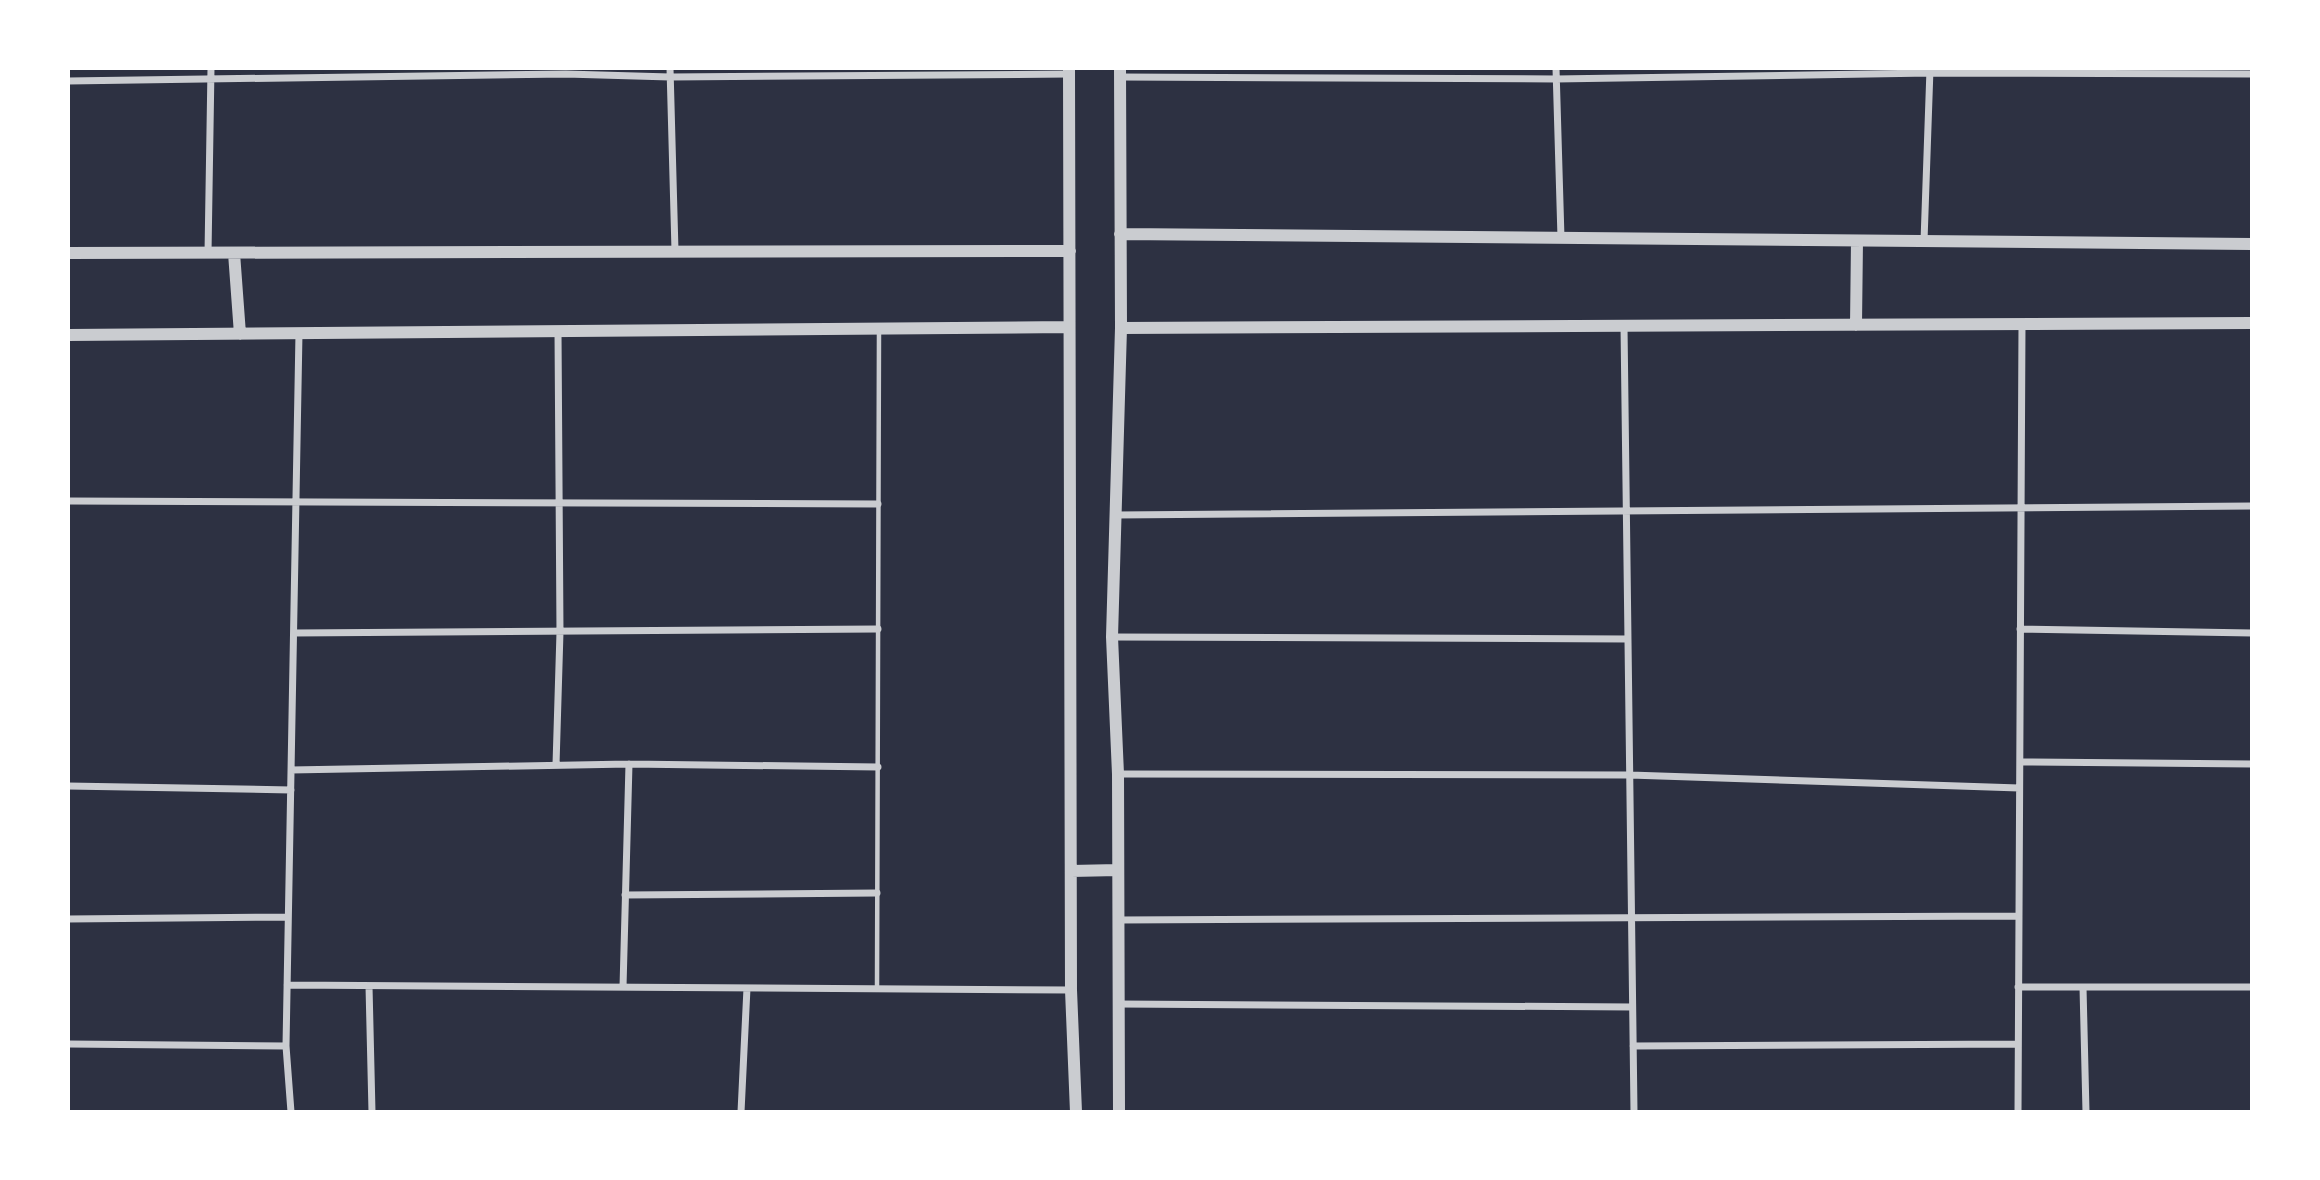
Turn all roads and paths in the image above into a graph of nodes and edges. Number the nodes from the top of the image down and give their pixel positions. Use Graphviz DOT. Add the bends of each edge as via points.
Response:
graph roads {
  1 [pos="211,68"];
  2 [pos="1556,68"];
  3 [pos="1930,70"];
  4 [pos="566,71"];
  5 [pos="1069,71"];
  6 [pos="670,72"];
  7 [pos="1120,73"];
  8 [pos="2252,74"];
  9 [pos="210,79"];
  10 [pos="1556,79"];
  11 [pos="68,81"];
  12 [pos="1120,234"];
  13 [pos="1561,238"];
  14 [pos="1857,241"];
  15 [pos="1924,241"];
  16 [pos="2252,244"];
  17 [pos="675,251"];
  18 [pos="1070,251"];
  19 [pos="68,253"];
  20 [pos="208,253"];
  21 [pos="234,253"];
  22 [pos="2252,323"];
  23 [pos="2022,324"];
  24 [pos="1856,325"];
  25 [pos="1625,326"];
  26 [pos="1069,327"];
  27 [pos="879,328"];
  28 [pos="1121,328"];
  29 [pos="558,331"];
  30 [pos="299,333"];
  31 [pos="240,334"];
  32 [pos="68,335"];
  33 [pos="68,500"];
  34 [pos="296,501"];
  35 [pos="560,502"];
  36 [pos="878,503"];
  37 [pos="2252,506"];
  38 [pos="2021,508"];
  39 [pos="1626,511"];
  40 [pos="1116,515"];
  41 [pos="878,629"];
  42 [pos="2020,629"];
  43 [pos="561,632"];
  44 [pos="294,633"];
  45 [pos="2252,633"];
  46 [pos="1112,637"];
  47 [pos="1628,639"];
  48 [pos="2020,762"];
  49 [pos="629,764"];
  50 [pos="2252,764"];
  51 [pos="556,765"];
  52 [pos="878,767"];
  53 [pos="291,770"];
  54 [pos="1118,774"];
  55 [pos="1630,775"];
  56 [pos="68,786"];
  57 [pos="2020,789"];
  58 [pos="290,790"];
  59 [pos="1118,870"];
  60 [pos="1071,871"];
  61 [pos="877,893"];
  62 [pos="625,895"];
  63 [pos="2019,916"];
  64 [pos="288,917"];
  65 [pos="1631,918"];
  66 [pos="68,919"];
  67 [pos="1119,920"];
  68 [pos="287,985"];
  69 [pos="369,986"];
  70 [pos="623,987"];
  71 [pos="2018,987"];
  72 [pos="2083,987"];
  73 [pos="2252,987"];
  74 [pos="747,988"];
  75 [pos="877,988"];
  76 [pos="1071,990"];
  77 [pos="1118,1004"];
  78 [pos="1632,1007"];
  79 [pos="68,1044"];
  80 [pos="2018,1044"];
  81 [pos="286,1046"];
  82 [pos="1633,1046"];
  83 [pos="290,1112"];
  84 [pos="372,1112"];
  85 [pos="741,1112"];
  86 [pos="1076,1112"];
  87 [pos="1119,1112"];
  88 [pos="1634,1112"];
  89 [pos="2018,1112"];
  90 [pos="2086,1112"];
  1 -- 9 [label="street"];
  2 -- 10 [label="street"];
  3 -- 8 [label="street"];
  3 -- 10 [label="street"];
  3 -- 15 [label="street"];
  4 -- 6 [label="street"];
  4 -- 9 [label="street"];
  5 -- 6 [label="street"];
  5 -- 18 [label="street"];
  6 -- 17 [label="street"];
  7 -- 10 [label="street"];
  7 -- 12 [label="street"];
  9 -- 11 [label="street"];
  9 -- 20 [label="street"];
  10 -- 13 [label="street"];
  12 -- 13 [label="street"];
  12 -- 28 [label="street"];
  13 -- 14 [label="street"];
  14 -- 15 [label="street"];
  14 -- 24 [label="street"];
  15 -- 16 [label="street"];
  17 -- 18 [label="street"];
  17 -- 21 [label="street"];
  18 -- 26 [label="street"];
  19 -- 20 [label="street"];
  20 -- 21 [label="street"];
  21 -- 31 [label="street"];
  22 -- 23 [label="street"];
  23 -- 24 [label="street"];
  23 -- 38 [label="street"];
  24 -- 25 [label="street"];
  25 -- 28 [label="street"];
  25 -- 39 [label="street"];
  26 -- 27 [label="street"];
  26 -- 60 [label="street"];
  27 -- 29 [label="street"];
  27 -- 36 [label="lane"];
  28 -- 40 [label="street"];
  29 -- 30 [label="street"];
  29 -- 35 [label="street"];
  30 -- 31 [label="street"];
  30 -- 34 [label="street"];
  31 -- 32 [label="street"];
  33 -- 34 [label="street"];
  34 -- 35 [label="street"];
  34 -- 44 [label="street"];
  35 -- 36 [label="street"];
  35 -- 43 [label="street"];
  36 -- 41 [label="lane"];
  37 -- 38 [label="street"];
  38 -- 39 [label="street"];
  38 -- 42 [label="street"];
  39 -- 40 [label="street"];
  39 -- 47 [label="street"];
  40 -- 46 [label="street"];
  41 -- 43 [label="street"];
  41 -- 52 [label="lane"];
  42 -- 45 [label="street"];
  42 -- 48 [label="street"];
  43 -- 44 [label="street"];
  43 -- 51 [label="street"];
  44 -- 53 [label="street"];
  46 -- 47 [label="street"];
  46 -- 54 [label="street"];
  47 -- 55 [label="street"];
  48 -- 50 [label="street"];
  48 -- 57 [label="street"];
  49 -- 51 [label="street"];
  49 -- 52 [label="street"];
  49 -- 62 [label="street"];
  51 -- 53 [label="street"];
  52 -- 61 [label="lane"];
  53 -- 58 [label="street"];
  54 -- 55 [label="street"];
  54 -- 59 [label="street"];
  55 -- 57 [label="street"];
  55 -- 65 [label="street"];
  56 -- 58 [label="street"];
  57 -- 63 [label="street"];
  58 -- 64 [label="street"];
  59 -- 60 [label="street"];
  59 -- 67 [label="street"];
  60 -- 76 [label="street"];
  61 -- 62 [label="street"];
  61 -- 75 [label="lane"];
  62 -- 70 [label="street"];
  63 -- 65 [label="street"];
  63 -- 71 [label="street"];
  64 -- 66 [label="street"];
  64 -- 68 [label="street"];
  65 -- 67 [label="street"];
  65 -- 78 [label="street"];
  67 -- 77 [label="street"];
  68 -- 69 [label="street"];
  68 -- 81 [label="street"];
  69 -- 70 [label="street"];
  69 -- 84 [label="street"];
  70 -- 74 [label="street"];
  71 -- 72 [label="street"];
  71 -- 80 [label="street"];
  72 -- 73 [label="street"];
  72 -- 90 [label="street"];
  74 -- 75 [label="street"];
  74 -- 85 [label="street"];
  75 -- 76 [label="street"];
  76 -- 86 [label="street"];
  77 -- 78 [label="street"];
  77 -- 87 [label="street"];
  78 -- 82 [label="street"];
  79 -- 81 [label="street"];
  80 -- 82 [label="street"];
  80 -- 89 [label="street"];
  81 -- 83 [label="street"];
  82 -- 88 [label="street"];
}
